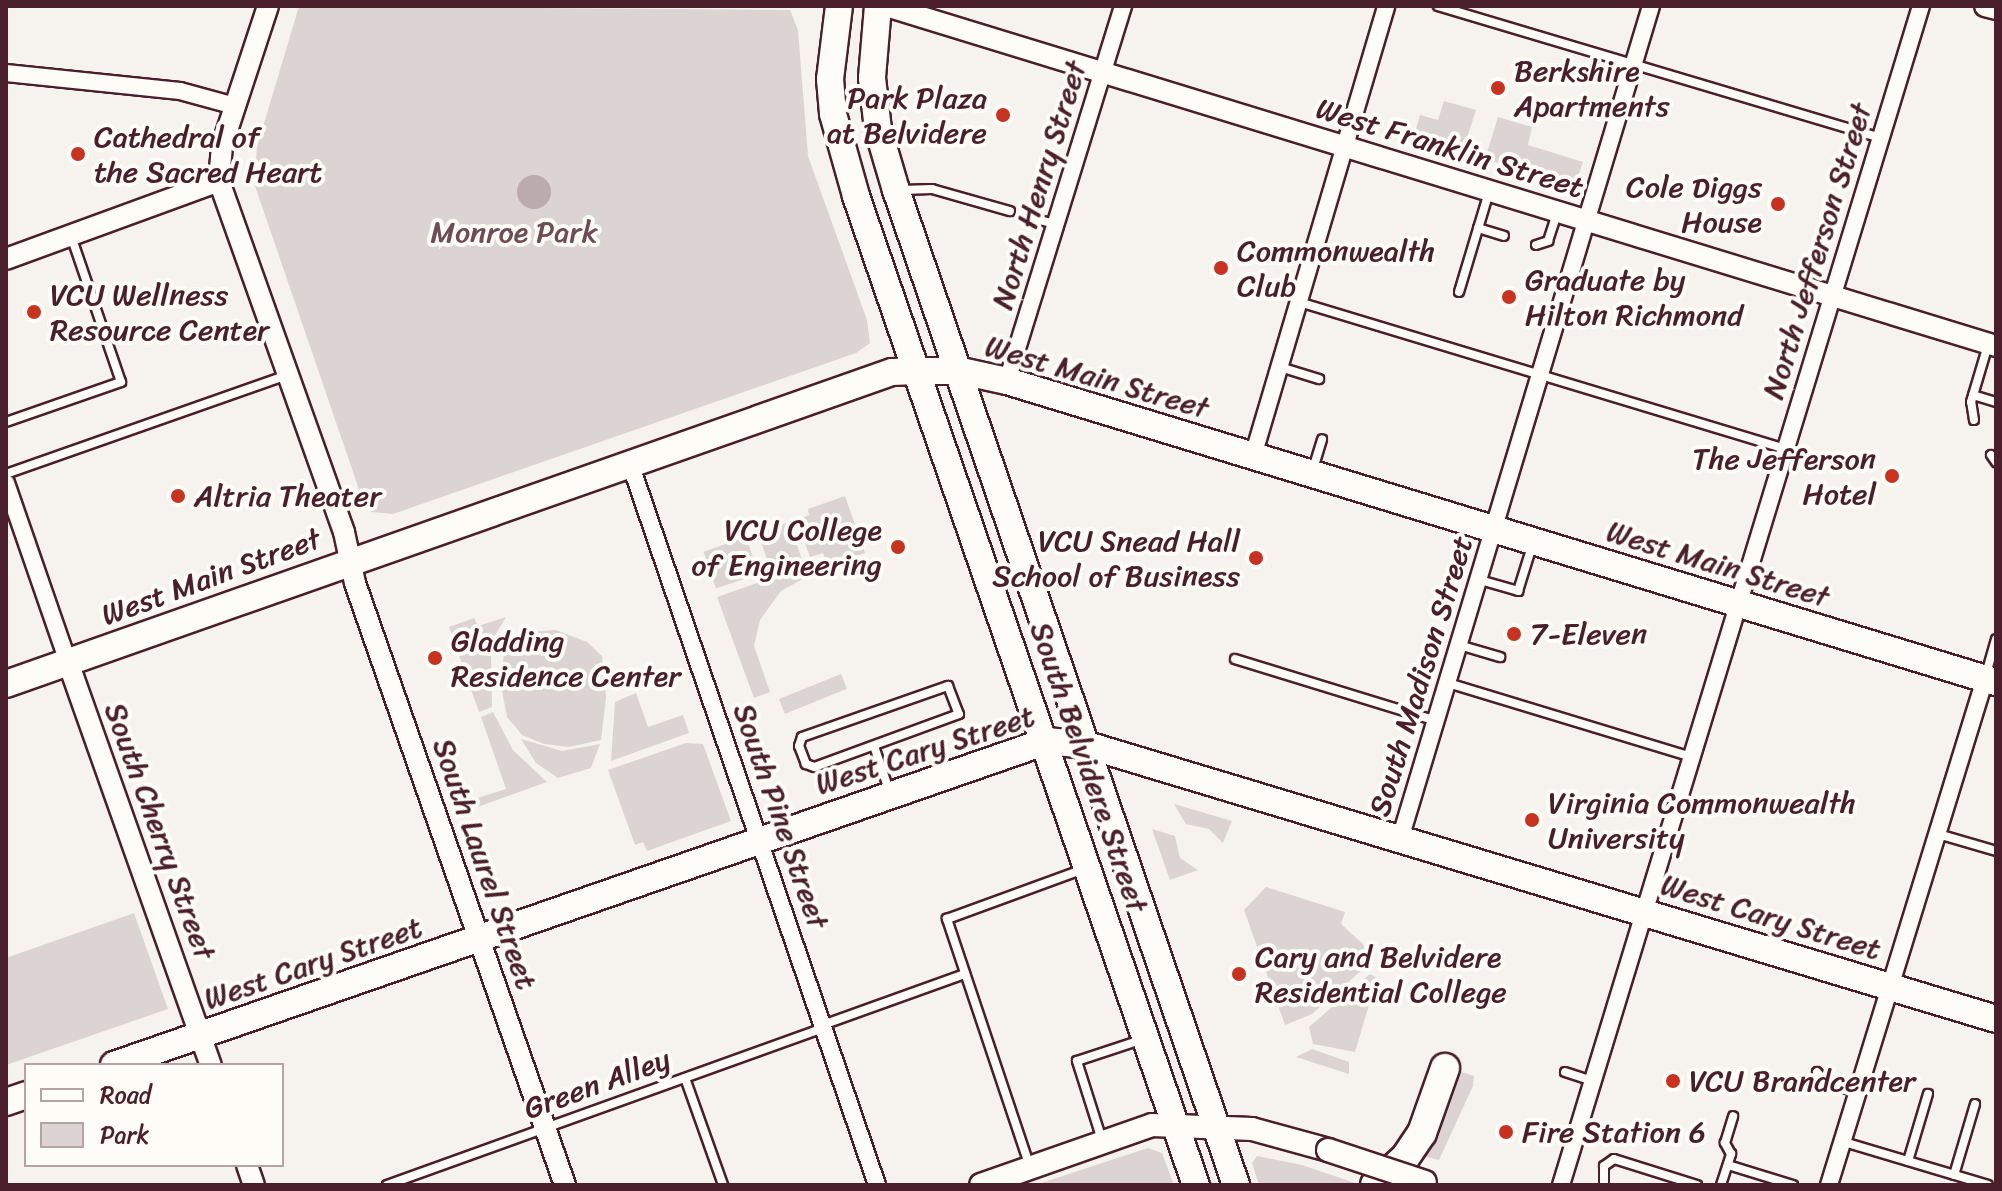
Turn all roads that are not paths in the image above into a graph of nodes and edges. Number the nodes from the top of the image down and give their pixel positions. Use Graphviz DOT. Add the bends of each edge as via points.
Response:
graph roads {
  1 [pos="268,6"];
  2 [pos="839,6"];
  3 [pos="878,6"];
  4 [pos="886,6"];
  5 [pos="1123,6"];
  6 [pos="1386,6"];
  7 [pos="1438,6"];
  8 [pos="1651,6"];
  9 [pos="1921,6"];
  10 [pos="1985,6"];
  11 [pos="1996,9"];
  12 [pos="1634,64"];
  13 [pos="1103,72"];
  14 [pos="6,73"];
  15 [pos="235,106"];
  16 [pos="1881,138"];
  17 [pos="1345,146"];
  18 [pos="219,181"];
  19 [pos="896,190"];
  20 [pos="1489,192"];
  21 [pos="1010,211"];
  22 [pos="1557,213"];
  23 [pos="1036,219"];
  24 [pos="1588,223"];
  25 [pos="1055,224"];
  26 [pos="1478,228"];
  27 [pos="71,235"];
  28 [pos="1504,236"];
  29 [pos="1536,245"];
  30 [pos="6,259"];
  31 [pos="1459,292"];
  32 [pos="1832,296"];
  33 [pos="1299,302"];
  34 [pos="1992,345"];
  35 [pos="1280,367"];
  36 [pos="917,371"];
  37 [pos="961,371"];
  38 [pos="1543,374"];
  39 [pos="287,375"];
  40 [pos="1319,379"];
  41 [pos="1007,381"];
  42 [pos="1973,395"];
  43 [pos="1996,402"];
  44 [pos="1974,420"];
  45 [pos="6,422"];
  46 [pos="1322,439"];
  47 [pos="1786,449"];
  48 [pos="1253,456"];
  49 [pos="631,466"];
  50 [pos="6,474"];
  51 [pos="1311,474"];
  52 [pos="6,483"];
  53 [pos="1495,530"];
  54 [pos="1533,541"];
  55 [pos="351,561"];
  56 [pos="1480,580"];
  57 [pos="1738,604"];
  58 [pos="1996,639"];
  59 [pos="1459,645"];
  60 [pos="1500,657"];
  61 [pos="1235,659"];
  62 [pos="68,662"];
  63 [pos="1990,680"];
  64 [pos="1448,683"];
  65 [pos="6,684"];
  66 [pos="1436,721"];
  67 [pos="1047,741"];
  68 [pos="1087,745"];
  69 [pos="874,746"];
  70 [pos="1692,757"];
  71 [pos="890,793"];
  72 [pos="1937,834"];
  73 [pos="759,838"];
  74 [pos="1400,839"];
  75 [pos="1996,851"];
  76 [pos="1090,867"];
  77 [pos="1644,912"];
  78 [pos="478,940"];
  79 [pos="965,974"];
  80 [pos="1891,987"];
  81 [pos="1996,1019"];
  82 [pos="823,1026"];
  83 [pos="200,1036"];
  84 [pos="1149,1037"];
  85 [pos="120,1063"];
  86 [pos="210,1063"];
  87 [pos="1445,1068"];
  88 [pos="1565,1072"];
  89 [pos="1817,1072"];
  90 [pos="685,1078"];
  91 [pos="1593,1081"];
  92 [pos="1859,1093"];
  93 [pos="1928,1094"];
  94 [pos="1975,1104"];
  95 [pos="1733,1116"];
  96 [pos="1177,1126"];
  97 [pos="1218,1128"];
  98 [pos="545,1129"];
  99 [pos="1103,1141"];
  100 [pos="1844,1142"];
  101 [pos="1908,1161"];
  102 [pos="1728,1165"];
  103 [pos="1030,1168"];
  104 [pos="1954,1175"];
  105 [pos="410,1181"];
  106 [pos="1430,1183"];
  107 [pos="387,1185"];
  108 [pos="565,1185"];
  109 [pos="723,1185"];
  110 [pos="877,1185"];
  111 [pos="981,1185"];
  112 [pos="1196,1185"];
  113 [pos="1236,1185"];
  114 [pos="1375,1185"];
  115 [pos="1561,1185"];
  116 [pos="1604,1185"];
  117 [pos="1697,1185"];
  118 [pos="1721,1185"];
  119 [pos="1793,1185"];
  120 [pos="1829,1185"];
  121 [pos="1988,1185"];
  1 -- 15 [label="street"];
  2 -- 36 [label="main road, South Belvidere Street" via="831,64 833,114"];
  3 -- 19 [label="main road, South Belvidere Street" via="872,78 878,129"];
  4 -- 13 [label="street, West Franklin Street"];
  5 -- 13 [label="street, North Henry Street"];
  6 -- 17 [label="street"];
  7 -- 12 [label="lane"];
  8 -- 12 [label="street, South Madison Street"];
  9 -- 16 [label="street, North Jefferson Street"];
  10 -- 11 [label="street"];
  12 -- 16 [label="lane"];
  12 -- 24 [label="street, South Madison Street"];
  13 -- 17 [label="street, West Franklin Street"];
  13 -- 25 [label="street, North Henry Street"];
  14 -- 15 [label="street" via="180,91"];
  15 -- 18 [label="street" via="222,146"];
  16 -- 32 [label="street, North Jefferson Street"];
  17 -- 20 [label="street, West Franklin Street"];
  17 -- 33 [label="street"];
  18 -- 27 [label="street"];
  18 -- 39 [label="street, South Laurel Street"];
  19 -- 21 [label="lane" via="932,189"];
  19 -- 37 [label="main road, South Belvidere Street"];
  20 -- 22 [label="street, West Franklin Street"];
  20 -- 26 [label="lane"];
  22 -- 24 [label="street, West Franklin Street"];
  22 -- 29 [label="lane" via="1548,241"];
  23 -- 25 [label="lane"];
  24 -- 32 [label="street, West Franklin Street"];
  24 -- 38 [label="street, South Madison Street"];
  25 -- 41 [label="street, North Henry Street"];
  26 -- 28 [label="lane"];
  26 -- 31 [label="lane"];
  27 -- 30 [label="street"];
  27 -- 45 [label="lane" via="121,382"];
  32 -- 34 [label="street, West Franklin Street"];
  32 -- 47 [label="street, North Jefferson Street"];
  33 -- 35 [label="street"];
  33 -- 38 [label="lane"];
  34 -- 42 [label="lane"];
  35 -- 40 [label="lane"];
  35 -- 48 [label="street"];
  36 -- 37 [label="main road, West Main Street"];
  36 -- 49 [label="main road, West Main Street" via="892,372"];
  36 -- 67 [label="main road, South Belvidere Street"];
  37 -- 41 [label="main road, West Main Street"];
  37 -- 68 [label="main road, South Belvidere Street"];
  38 -- 47 [label="lane"];
  38 -- 53 [label="street, South Madison Street"];
  39 -- 50 [label="lane"];
  39 -- 55 [label="street, South Laurel Street"];
  41 -- 48 [label="main road, West Main Street"];
  42 -- 43 [label="lane"];
  42 -- 44 [label="lane"];
  46 -- 51 [label="lane"];
  47 -- 57 [label="street, North Jefferson Street"];
  48 -- 51 [label="main road, West Main Street"];
  49 -- 55 [label="main road, West Main Street"];
  49 -- 73 [label="street, South Pine Street"];
  51 -- 53 [label="main road, West Main Street"];
  52 -- 62 [label="street"];
  53 -- 54 [label="main road, West Main Street"];
  53 -- 56 [label="street, South Madison Street"];
  54 -- 56 [label="lane" via="1518,591"];
  54 -- 57 [label="main road, West Main Street"];
  55 -- 62 [label="main road, West Main Street"];
  55 -- 78 [label="street, South Laurel Street"];
  56 -- 59 [label="street, South Madison Street"];
  57 -- 63 [label="main road, West Main Street"];
  57 -- 70 [label="street, North Jefferson Street"];
  58 -- 63 [label="lane"];
  59 -- 60 [label="lane"];
  59 -- 64 [label="street, South Madison Street"];
  61 -- 66 [label="lane"];
  62 -- 65 [label="main road, West Main Street"];
  62 -- 83 [label="street, South Cherry Street"];
  63 -- 72 [label="street"];
  64 -- 66 [label="street, South Madison Street"];
  64 -- 70 [label="lane"];
  66 -- 74 [label="street, South Madison Street"];
  67 -- 68 [label="main road, West Cary Street"];
  67 -- 71 [label="main road, West Cary Street"];
  67 -- 76 [label="main road, South Belvidere Street"];
  68 -- 74 [label="main road, West Cary Street"];
  68 -- 97 [label="main road, South Belvidere Street"];
  69 -- 69 [label="lane" via="959,714 951,687 802,737 799,746 806,764 814,767"];
  69 -- 71 [label="lane"];
  70 -- 77 [label="street, North Jefferson Street"];
  71 -- 73 [label="main road, West Cary Street"];
  72 -- 75 [label="lane"];
  72 -- 80 [label="street"];
  73 -- 78 [label="main road, West Cary Street"];
  73 -- 82 [label="street, South Pine Street"];
  74 -- 77 [label="main road, West Cary Street"];
  76 -- 79 [label="lane" via="947,919"];
  76 -- 84 [label="main road, South Belvidere Street"];
  77 -- 80 [label="main road, West Cary Street"];
  77 -- 91 [label="street, North Jefferson Street"];
  78 -- 83 [label="main road, West Cary Street"];
  78 -- 98 [label="street, South Laurel Street"];
  79 -- 82 [label="lane, Green Alley"];
  79 -- 103 [label="lane"];
  80 -- 81 [label="main road, West Cary Street"];
  80 -- 92 [label="street"];
  82 -- 90 [label="lane, Green Alley"];
  82 -- 110 [label="street, South Pine Street"];
  83 -- 85 [label="main road, West Cary Street"];
  83 -- 86 [label="street, South Cherry Street"];
  84 -- 96 [label="main road, South Belvidere Street"];
  84 -- 99 [label="lane" via="1077,1061"];
  87 -- 114 [label="highway" via="1422,1133 1405,1158"];
  88 -- 91 [label="lane"];
  89 -- 92 [label="lane" via="1825,1082"];
  90 -- 98 [label="lane, Green Alley"];
  90 -- 109 [label="lane"];
  91 -- 115 [label="street, North Jefferson Street"];
  92 -- 100 [label="street"];
  93 -- 101 [label="lane"];
  94 -- 104 [label="lane"];
  95 -- 102 [label="lane" via="1725,1143 1731,1154"];
  96 -- 97 [label="main road"];
  96 -- 99 [label="main road" via="1152,1125"];
  96 -- 112 [label="main road, South Belvidere Street"];
  97 -- 106 [label="main road, bridge" via="1252,1129"];
  97 -- 113 [label="main road, South Belvidere Street"];
  98 -- 105 [label="lane, Green Alley"];
  98 -- 108 [label="street, South Laurel Street"];
  99 -- 103 [label="main road"];
  100 -- 101 [label="lane"];
  100 -- 120 [label="street"];
  101 -- 104 [label="lane"];
  102 -- 118 [label="lane"];
  102 -- 119 [label="lane"];
  103 -- 111 [label="main road"];
  104 -- 121 [label="lane"];
  105 -- 107 [label="lane, Green Alley"];
  116 -- 117 [label="lane" via="1604,1166 1614,1159"];
}
